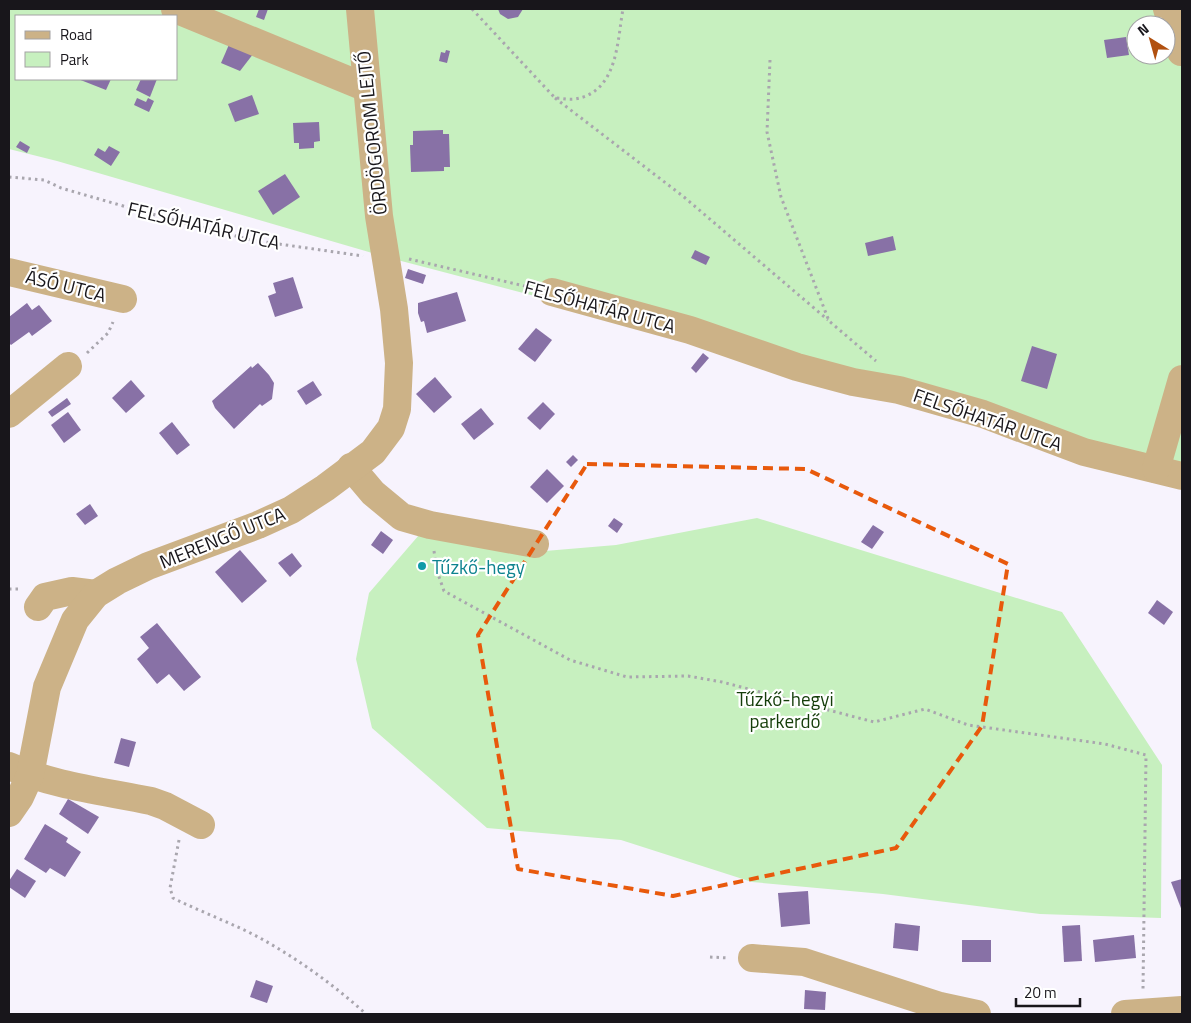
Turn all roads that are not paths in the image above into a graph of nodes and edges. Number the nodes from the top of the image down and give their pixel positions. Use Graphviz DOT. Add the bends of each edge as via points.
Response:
graph roads {
  1 [pos="175,9"];
  2 [pos="360,9"];
  3 [pos="1167,9"];
  4 [pos="1182,56"];
  5 [pos="367,88"];
  6 [pos="386,258"];
  7 [pos="9,272"];
  8 [pos="552,292"];
  9 [pos="118,298"];
  10 [pos="68,366"];
  11 [pos="1182,379"];
  12 [pos="9,414"];
  13 [pos="351,467"];
  14 [pos="1156,470"];
  15 [pos="1182,476"];
  16 [pos="535,544"];
  17 [pos="96,594"];
  18 [pos="38,607"];
  19 [pos="19,770"];
  20 [pos="9,813"];
  21 [pos="191,820"];
  22 [pos="752,958"];
  23 [pos="1182,1010"];
  24 [pos="977,1014"];
  25 [pos="1137,1014"];
  1 -- 5 [label="street"];
  2 -- 5 [label="street, ÖRDÖGOROM LEJTŐ"];
  3 -- 4 [label="street"];
  5 -- 6 [label="street, ÖRDÖGOROM LEJTŐ"];
  6 -- 13 [label="street, MERENGŐ UTCA" via="399,364 397,409 384,440"];
  7 -- 9 [label="street, ÁSÓ UTCA"];
  8 -- 14 [label="street, FELSŐHATÁR UTCA" via="690,330 797,367 899,390 983,414 1084,452"];
  10 -- 12 [label="street"];
  11 -- 14 [label="street"];
  13 -- 16 [label="street" via="373,493 402,517"];
  13 -- 17 [label="street, MERENGŐ UTCA" via="291,510 148,566"];
  14 -- 15 [label="street, FELSŐHATÁR UTCA"];
  17 -- 18 [label="street" via="72,591 45,597"];
  17 -- 19 [label="street, MERENGŐ UTCA" via="75,620 47,687"];
  19 -- 20 [label="street, MERENGŐ UTCA" via="20,797"];
  19 -- 21 [label="street" via="62,785 151,801"];
  22 -- 24 [label="street" via="804,962 940,1006"];
  23 -- 25 [label="street"];
}
